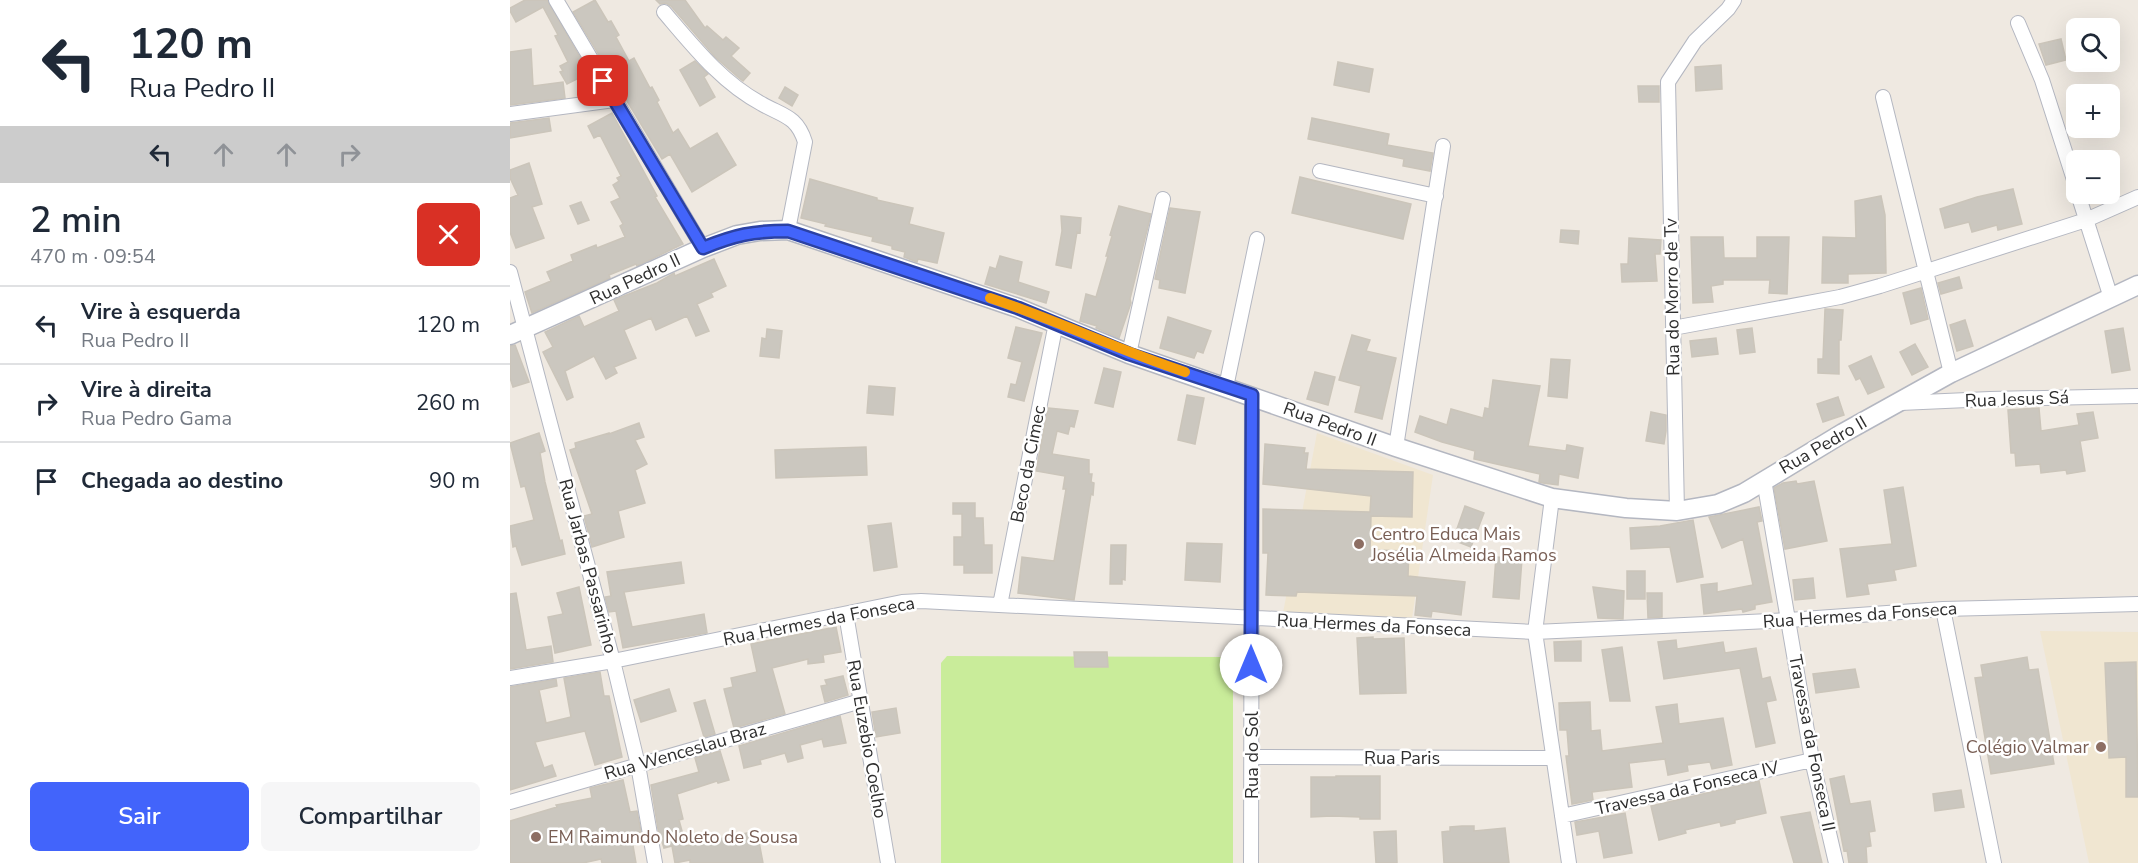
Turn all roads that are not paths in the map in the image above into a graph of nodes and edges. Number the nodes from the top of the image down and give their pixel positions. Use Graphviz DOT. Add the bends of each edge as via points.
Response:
graph roads {
  1 [pos="556,0"];
  2 [pos="1734,0"];
  3 [pos="664,12"];
  4 [pos="2018,23"];
  5 [pos="1883,97"];
  6 [pos="614,100"];
  7 [pos="510,114"];
  8 [pos="1443,146"];
  9 [pos="2066,155"];
  10 [pos="1320,171"];
  11 [pos="1436,196"];
  12 [pos="2138,197"];
  13 [pos="1163,200"];
  14 [pos="2081,204"];
  15 [pos="2086,220"];
  16 [pos="788,231"];
  17 [pos="1257,240"];
  18 [pos="703,248"];
  19 [pos="1927,271"];
  20 [pos="510,272"];
  21 [pos="2138,285"];
  22 [pos="2111,298"];
  23 [pos="1056,323"];
  24 [pos="1673,328"];
  25 [pos="518,332"];
  26 [pos="1129,354"];
  27 [pos="1951,373"];
  28 [pos="1226,387"];
  29 [pos="1252,395"];
  30 [pos="2138,396"];
  31 [pos="1897,403"];
  32 [pos="1396,447"];
  33 [pos="1764,480"];
  34 [pos="1552,498"];
  35 [pos="1677,512"];
  36 [pos="2138,604"];
  37 [pos="1000,605"];
  38 [pos="1943,609"];
  39 [pos="846,614"];
  40 [pos="1251,619"];
  41 [pos="1789,620"];
  42 [pos="1535,632"];
  43 [pos="613,661"];
  44 [pos="510,678"];
  45 [pos="861,701"];
  46 [pos="1252,757"];
  47 [pos="1552,758"];
  48 [pos="1812,760"];
  49 [pos="638,765"];
  50 [pos="510,802"];
  51 [pos="1562,816"];
  52 [pos="655,863"];
  53 [pos="888,863"];
  54 [pos="1251,863"];
  55 [pos="1569,863"];
  56 [pos="1836,863"];
  57 [pos="1994,863"];
  1 -- 6 [label="street"];
  2 -- 24 [label="street, Rua do Morro de Tv" via="1695,41 1668,82"];
  3 -- 16 [label="street" via="714,68 760,104 797,124 805,142"];
  4 -- 9 [label="street" via="2042,80"];
  5 -- 19 [label="street"];
  6 -- 7 [label="street"];
  6 -- 18 [label="street"];
  8 -- 11 [label="street"];
  10 -- 11 [label="street"];
  11 -- 32 [label="street"];
  12 -- 15 [label="street"];
  13 -- 26 [label="street"];
  14 -- 15 [label="street"];
  15 -- 19 [label="street"];
  15 -- 22 [label="street"];
  16 -- 18 [label="street, Rua Pedro II" via="737,235"];
  16 -- 23 [label="street, Rua Pedro II"];
  17 -- 28 [label="street"];
  18 -- 25 [label="street, Rua Pedro II"];
  19 -- 24 [label="street" via="1840,297"];
  19 -- 27 [label="street"];
  20 -- 25 [label="street, Rua Jarbas Passarinho"];
  21 -- 22 [label="street, Rua Pedro II"];
  22 -- 27 [label="street, Rua Pedro II"];
  23 -- 26 [label="street, Rua Pedro II"];
  23 -- 37 [label="street, Beco da Cimec"];
  24 -- 35 [label="street, Rua do Morro de Tv"];
  25 -- 43 [label="street, Rua Jarbas Passarinho"];
  26 -- 28 [label="street, Rua Pedro II"];
  27 -- 31 [label="street, Rua Pedro II"];
  28 -- 29 [label="street, Rua Pedro II"];
  29 -- 32 [label="street, Rua Pedro II"];
  29 -- 40 [label="street, Rua do Sol"];
  30 -- 31 [label="street, Rua Jesus Sá"];
  31 -- 33 [label="street, Rua Pedro II"];
  32 -- 34 [label="street, Rua Pedro II"];
  33 -- 35 [label="street, Rua Pedro II" via="1718,504"];
  33 -- 41 [label="street, Travessa da Fonseca II"];
  34 -- 35 [label="street, Rua Pedro II"];
  34 -- 42 [label="street"];
  36 -- 38 [label="street, Rua Hermes da Fonseca"];
  37 -- 39 [label="street, Rua Hermes da Fonseca" via="902,602"];
  37 -- 40 [label="street, Rua Hermes da Fonseca"];
  38 -- 41 [label="street, Rua Hermes da Fonseca"];
  38 -- 57 [label="street"];
  39 -- 43 [label="street, Rua Hermes da Fonseca"];
  39 -- 45 [label="street, Rua Euzebio Coelho"];
  40 -- 42 [label="street, Rua Hermes da Fonseca"];
  40 -- 46 [label="street, Rua do Sol"];
  41 -- 42 [label="street, Rua Hermes da Fonseca"];
  41 -- 48 [label="street, Travessa da Fonseca II"];
  42 -- 47 [label="street"];
  43 -- 44 [label="street, Rua Hermes da Fonseca"];
  43 -- 49 [label="street, Rua Jarbas Passarinho"];
  45 -- 49 [label="street, Rua Wenceslau Braz"];
  45 -- 53 [label="street, Rua Euzebio Coelho"];
  46 -- 47 [label="street, Rua Paris"];
  46 -- 54 [label="street, Rua do Sol"];
  47 -- 51 [label="street"];
  48 -- 51 [label="street, Travessa da Fonseca IV"];
  48 -- 56 [label="street, Travessa da Fonseca II"];
  49 -- 50 [label="street, Rua Wenceslau Braz"];
  49 -- 52 [label="street, Rua Jarbas Passarinho"];
  51 -- 55 [label="street"];
}
